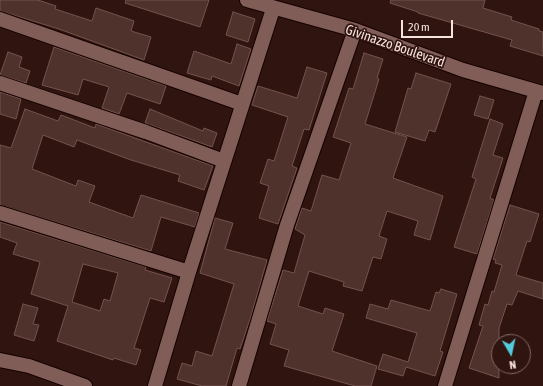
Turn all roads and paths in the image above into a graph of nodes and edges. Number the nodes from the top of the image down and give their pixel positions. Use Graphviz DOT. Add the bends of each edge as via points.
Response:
graph roads {
  1 [pos="247,0"];
  2 [pos="273,8"];
  3 [pos="0,19"];
  4 [pos="355,30"];
  5 [pos="0,83"];
  6 [pos="539,92"];
  7 [pos="242,104"];
  8 [pos="224,161"];
  9 [pos="0,213"];
  10 [pos="190,272"];
  11 [pos="0,360"];
  12 [pos="85,386"];
  13 [pos="155,386"];
  14 [pos="239,386"];
  15 [pos="445,386"];
  1 -- 2 [label="street, Givinazzo Boulevard"];
  2 -- 4 [label="street, Givinazzo Boulevard"];
  2 -- 7 [label="street"];
  3 -- 7 [label="street"];
  4 -- 6 [label="street, Givinazzo Boulevard" via="463,70"];
  4 -- 14 [label="street" via="287,225"];
  5 -- 8 [label="street"];
  6 -- 15 [label="street"];
  7 -- 8 [label="street"];
  8 -- 10 [label="street"];
  9 -- 10 [label="street"];
  10 -- 13 [label="street"];
  11 -- 12 [label="street" via="29,366"];
}
